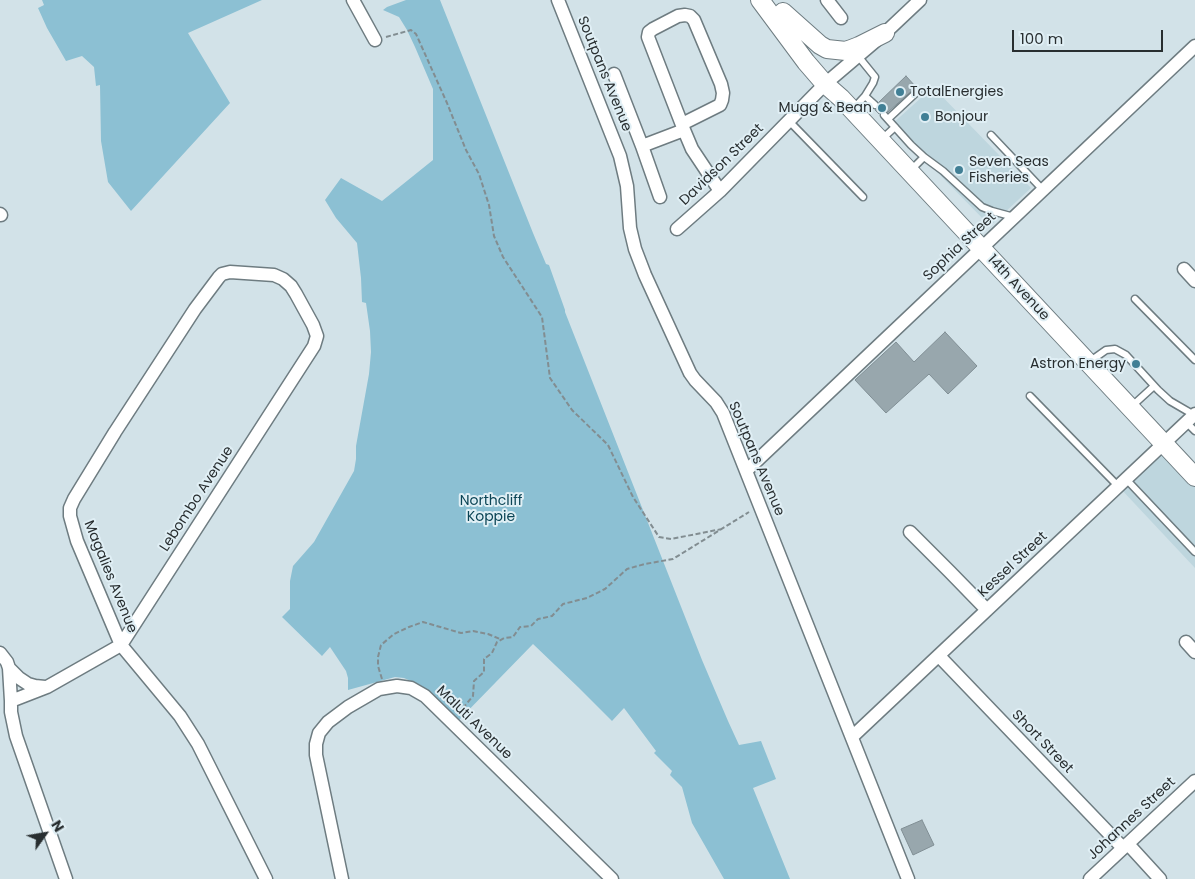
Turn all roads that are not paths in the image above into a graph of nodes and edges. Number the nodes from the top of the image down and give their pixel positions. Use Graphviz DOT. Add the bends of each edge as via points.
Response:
graph roads {
  1 [pos="353,0"];
  2 [pos="558,0"];
  3 [pos="760,0"];
  4 [pos="827,0"];
  5 [pos="920,0"];
  6 [pos="778,6"];
  7 [pos="841,18"];
  8 [pos="885,33"];
  9 [pos="375,40"];
  10 [pos="1195,46"];
  11 [pos="858,56"];
  12 [pos="614,74"];
  13 [pos="829,81"];
  14 [pos="918,91"];
  15 [pos="865,96"];
  16 [pos="846,104"];
  17 [pos="875,105"];
  18 [pos="789,121"];
  19 [pos="683,127"];
  20 [pos="895,127"];
  21 [pos="991,135"];
  22 [pos="880,141"];
  23 [pos="642,146"];
  24 [pos="924,156"];
  25 [pos="910,171"];
  26 [pos="1043,190"];
  27 [pos="720,191"];
  28 [pos="660,197"];
  29 [pos="863,197"];
  30 [pos="1014,217"];
  31 [pos="677,229"];
  32 [pos="981,249"];
  33 [pos="1184,269"];
  34 [pos="267,274"];
  35 [pos="1195,282"];
  36 [pos="1135,299"];
  37 [pos="1195,360"];
  38 [pos="1088,363"];
  39 [pos="1154,386"];
  40 [pos="1030,396"];
  41 [pos="1130,408"];
  42 [pos="1193,421"];
  43 [pos="1163,443"];
  44 [pos="746,471"];
  45 [pos="1195,477"];
  46 [pos="1122,482"];
  47 [pos="910,532"];
  48 [pos="1195,552"];
  49 [pos="987,610"];
  50 [pos="1186,642"];
  51 [pos="120,645"];
  52 [pos="1195,652"];
  53 [pos="0,653"];
  54 [pos="939,656"];
  55 [pos="9,668"];
  56 [pos="47,687"];
  57 [pos="12,701"];
  58 [pos="852,737"];
  59 [pos="1195,781"];
  60 [pos="1126,846"];
  61 [pos="66,879"];
  62 [pos="266,879"];
  63 [pos="342,879"];
  64 [pos="612,879"];
  65 [pos="908,879"];
  66 [pos="1090,879"];
  67 [pos="1160,879"];
  1 -- 9 [label="street"];
  2 -- 44 [label="street, Soutpans Avenue" via="620,156 627,186 630,228 645,275 690,373 720,409"];
  3 -- 13 [label="main road, 14th Avenue" via="806,62"];
  4 -- 7 [label="street"];
  5 -- 8 [label="street, Davidson Street"];
  6 -- 8 [label="main road" via="828,49 846,51"];
  6 -- 13 [label="main road, 14th Avenue"];
  8 -- 11 [label="street, Davidson Street"];
  10 -- 26 [label="street, Sophia Street"];
  11 -- 13 [label="street, Davidson Street"];
  11 -- 15 [label="lane" via="875,76"];
  12 -- 23 [label="street"];
  13 -- 16 [label="main road, 14th Avenue"];
  13 -- 18 [label="street, Davidson Street"];
  14 -- 20 [label="lane" via="886,117"];
  15 -- 16 [label="lane"];
  15 -- 17 [label="lane"];
  16 -- 22 [label="main road, 14th Avenue"];
  18 -- 27 [label="street, Davidson Street"];
  18 -- 29 [label="lane"];
  19 -- 19 [label="street" via="648,34 685,14 694,20 721,84 722,100 716,108"];
  19 -- 23 [label="street"];
  19 -- 27 [label="street" via="692,149"];
  20 -- 22 [label="lane"];
  20 -- 24 [label="lane"];
  21 -- 26 [label="lane"];
  22 -- 25 [label="main road, 14th Avenue"];
  23 -- 28 [label="street"];
  24 -- 25 [label="lane"];
  24 -- 30 [label="lane" via="982,207"];
  25 -- 32 [label="main road, 14th Avenue"];
  26 -- 30 [label="street, Sophia Street"];
  27 -- 31 [label="street, Davidson Street"];
  30 -- 32 [label="street, Sophia Street"];
  32 -- 38 [label="main road, 14th Avenue"];
  32 -- 44 [label="street, Sophia Street"];
  33 -- 35 [label="street"];
  34 -- 51 [label="street, Lebombo Avenue" via="283,278 291,286 315,330 315,343"];
  34 -- 51 [label="street, Magalies Avenue" via="230,272 218,277 70,508 77,541"];
  36 -- 37 [label="lane"];
  38 -- 39 [label="lane" via="1106,350 1115,349 1126,355"];
  38 -- 41 [label="main road, 14th Avenue"];
  39 -- 41 [label="lane"];
  39 -- 42 [label="lane"];
  40 -- 46 [label="lane"];
  41 -- 43 [label="main road, 14th Avenue"];
  42 -- 43 [label="street, Kessel Street"];
  43 -- 45 [label="main road, 14th Avenue"];
  43 -- 46 [label="street, Kessel Street"];
  44 -- 58 [label="street, Soutpans Avenue"];
  46 -- 48 [label="lane"];
  46 -- 49 [label="street, Kessel Street"];
  47 -- 49 [label="street"];
  49 -- 54 [label="street, Kessel Street"];
  50 -- 52 [label="street"];
  51 -- 56 [label="street, Lebombo Avenue"];
  51 -- 62 [label="street, Magalies Avenue" via="180,716 198,744"];
  53 -- 55 [label="street"];
  54 -- 58 [label="street, Kessel Street"];
  54 -- 60 [label="street, Short Street"];
  55 -- 56 [label="street" via="28,684"];
  55 -- 57 [label="street"];
  56 -- 57 [label="street, Lebombo Avenue"];
  57 -- 61 [label="street" via="16,736"];
  58 -- 65 [label="street, Soutpans Avenue"];
  59 -- 60 [label="street, Johannes Street"];
  60 -- 66 [label="street, Johannes Street"];
  60 -- 67 [label="street, Short Street"];
  63 -- 64 [label="street, Maluti Avenue" via="316,755 319,733 348,707 379,689 397,686 425,696"];
}
